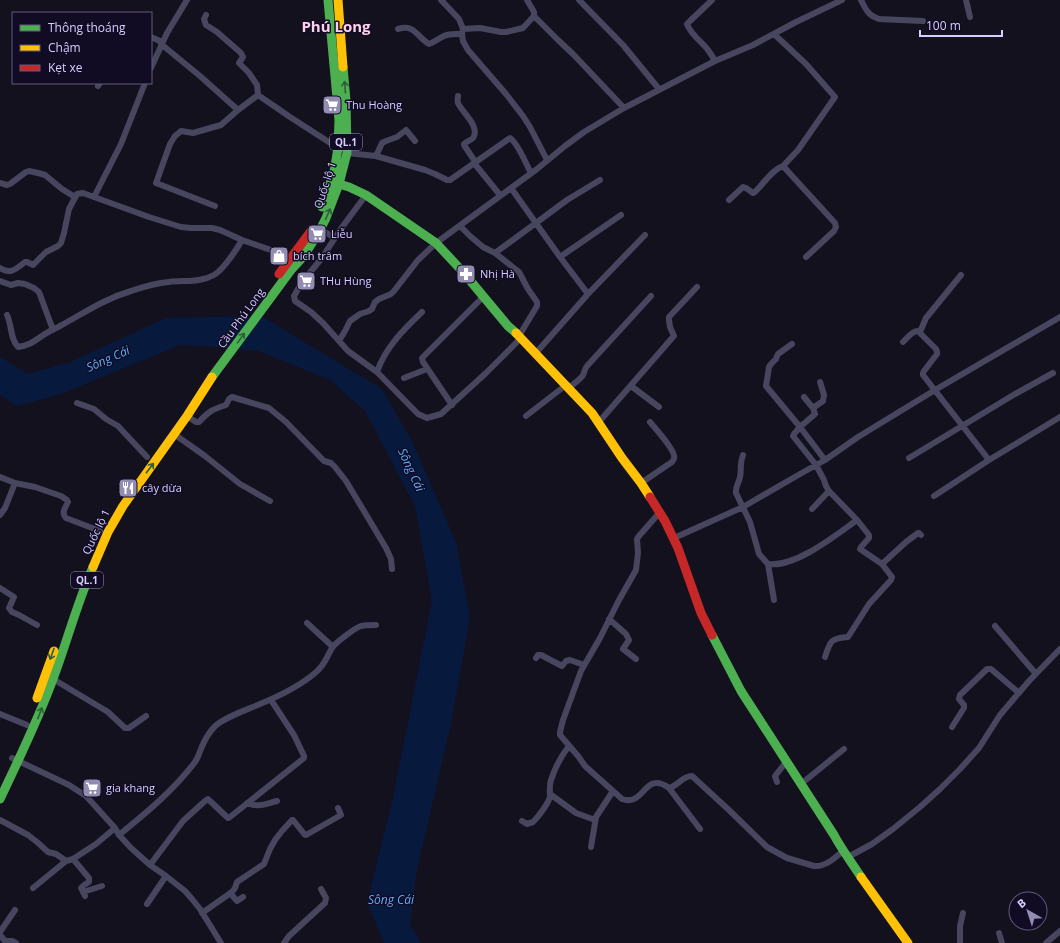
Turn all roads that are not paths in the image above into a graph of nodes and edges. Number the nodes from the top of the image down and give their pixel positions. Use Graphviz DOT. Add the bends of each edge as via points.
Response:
graph roads {
  1 [pos="188,0"];
  2 [pos="328,0"];
  3 [pos="338,0"];
  4 [pos="441,0"];
  5 [pos="527,0"];
  6 [pos="578,0"];
  7 [pos="712,0"];
  8 [pos="842,0"];
  9 [pos="862,0"];
  10 [pos="966,0"];
  11 [pos="206,15"];
  12 [pos="534,16"];
  13 [pos="970,17"];
  14 [pos="923,21"];
  15 [pos="398,29"];
  16 [pos="462,32"];
  17 [pos="774,34"];
  18 [pos="152,38"];
  19 [pos="162,43"];
  20 [pos="715,61"];
  21 [pos="152,66"];
  22 [pos="145,84"];
  23 [pos="659,89"];
  24 [pos="258,95"];
  25 [pos="458,96"];
  26 [pos="624,108"];
  27 [pos="238,110"];
  28 [pos="415,141"];
  29 [pos="338,148"];
  30 [pos="346,153"];
  31 [pos="376,156"];
  32 [pos="547,160"];
  33 [pos="475,163"];
  34 [pos="783,166"];
  35 [pos="531,173"];
  36 [pos="600,180"];
  37 [pos="0,183"];
  38 [pos="339,184"];
  39 [pos="511,188"];
  40 [pos="366,195"];
  41 [pos="500,195"];
  42 [pos="75,197"];
  43 [pos="94,197"];
  44 [pos="728,200"];
  45 [pos="215,206"];
  46 [pos="621,215"];
  47 [pos="536,224"];
  48 [pos="460,226"];
  49 [pos="320,229"];
  50 [pos="644,236"];
  51 [pos="335,238"];
  52 [pos="242,240"];
  53 [pos="436,243"];
  54 [pos="495,253"];
  55 [pos="291,257"];
  56 [pos="303,257"];
  57 [pos="560,257"];
  58 [pos="806,257"];
  59 [pos="316,265"];
  60 [pos="0,268"];
  61 [pos="287,269"];
  62 [pos="961,275"];
  63 [pos="0,281"];
  64 [pos="697,287"];
  65 [pos="588,294"];
  66 [pos="651,296"];
  67 [pos="483,297"];
  68 [pos="422,312"];
  69 [pos="7,315"];
  70 [pos="1060,317"];
  71 [pos="53,330"];
  72 [pos="920,332"];
  73 [pos="520,337"];
  74 [pos="339,341"];
  75 [pos="903,342"];
  76 [pos="792,344"];
  77 [pos="535,354"];
  78 [pos="427,368"];
  79 [pos="377,372"];
  80 [pos="1053,373"];
  81 [pos="207,378"];
  82 [pos="404,378"];
  83 [pos="820,382"];
  84 [pos="568,386"];
  85 [pos="631,386"];
  86 [pos="935,390"];
  87 [pos="804,397"];
  88 [pos="76,403"];
  89 [pos="452,405"];
  90 [pos="659,407"];
  91 [pos="813,408"];
  92 [pos="187,416"];
  93 [pos="526,416"];
  94 [pos="1060,417"];
  95 [pos="650,422"];
  96 [pos="598,423"];
  97 [pos="963,426"];
  98 [pos="800,427"];
  99 [pos="174,434"];
  100 [pos="743,455"];
  101 [pos="147,457"];
  102 [pos="909,458"];
  103 [pos="825,460"];
  104 [pos="989,460"];
  105 [pos="816,465"];
  106 [pos="0,477"];
  107 [pos="15,483"];
  108 [pos="641,483"];
  109 [pos="829,491"];
  110 [pos="934,496"];
  111 [pos="270,501"];
  112 [pos="743,507"];
  113 [pos="812,509"];
  114 [pos="660,512"];
  115 [pos="0,515"];
  116 [pos="857,520"];
  117 [pos="100,532"];
  118 [pos="921,535"];
  119 [pos="674,538"];
  120 [pos="768,564"];
  121 [pos="882,564"];
  122 [pos="392,569"];
  123 [pos="0,588"];
  124 [pos="774,600"];
  125 [pos="609,619"];
  126 [pos="307,623"];
  127 [pos="37,625"];
  128 [pos="376,625"];
  129 [pos="995,626"];
  130 [pos="333,647"];
  131 [pos="1060,649"];
  132 [pos="825,657"];
  133 [pos="536,658"];
  134 [pos="636,659"];
  135 [pos="584,665"];
  136 [pos="1036,674"];
  137 [pos="52,680"];
  138 [pos="1019,693"];
  139 [pos="271,700"];
  140 [pos="0,714"];
  141 [pos="146,716"];
  142 [pos="27,725"];
  143 [pos="952,727"];
  144 [pos="569,746"];
  145 [pos="844,749"];
  146 [pos="15,759"];
  147 [pos="786,761"];
  148 [pos="777,782"];
  149 [pos="0,784"];
  150 [pos="801,784"];
  151 [pos="669,788"];
  152 [pos="613,791"];
  153 [pos="550,794"];
  154 [pos="0,799"];
  155 [pos="277,801"];
  156 [pos="247,803"];
  157 [pos="338,808"];
  158 [pos="0,820"];
  159 [pos="595,820"];
  160 [pos="522,821"];
  161 [pos="115,828"];
  162 [pos="700,829"];
  163 [pos="119,835"];
  164 [pos="591,847"];
  165 [pos="845,854"];
  166 [pos="73,859"];
  167 [pos="66,862"];
  168 [pos="150,865"];
  169 [pos="166,876"];
  170 [pos="102,886"];
  171 [pos="33,888"];
  172 [pos="322,889"];
  173 [pos="230,893"];
  174 [pos="243,897"];
  175 [pos="147,904"];
  176 [pos="15,910"];
  177 [pos="963,913"];
  178 [pos="202,914"];
  179 [pos="1060,931"];
  180 [pos="999,933"];
  181 [pos="0,934"];
  182 [pos="16,943"];
  183 [pos="221,943"];
  184 [pos="284,943"];
  185 [pos="908,943"];
  186 [pos="960,943"];
  187 [pos="1002,943"];
  188 [pos="1046,943"];
  1 -- 19 [label="street"];
  2 -- 29 [label="main road, Quốc lộ 1 / QL.1" via="339,120"];
  30 -- 3 [label="main road, Quốc lộ 1 / QL.1, one-way" via="346,101"];
  4 -- 16 [label="street" via="459,19"];
  5 -- 12 [label="street"];
  6 -- 23 [label="street" via="623,45"];
  7 -- 20 [label="street" via="688,24 693,35"];
  8 -- 17 [label="street"];
  9 -- 14 [label="street" via="869,13 879,19"];
  10 -- 13 [label="street"];
  11 -- 24 [label="street" via="206,25 241,53 243,57 239,63 257,85"];
  12 -- 16 [label="street" via="521,28 506,32 480,28"];
  12 -- 26 [label="street"];
  15 -- 16 [label="street" via="408,27 429,44 444,36"];
  16 -- 32 [label="street" via="462,41 523,116"];
  17 -- 20 [label="street"];
  17 -- 34 [label="street" via="806,64 835,97 798,150"];
  18 -- 19 [label="street"];
  19 -- 21 [label="street"];
  19 -- 27 [label="street"];
  20 -- 23 [label="street"];
  22 -- 43 [label="street" via="121,144"];
  23 -- 26 [label="street"];
  24 -- 27 [label="street"];
  24 -- 29 [label="street"];
  25 -- 33 [label="street" via="458,103 471,120 475,132 474,137 464,145"];
  26 -- 32 [label="street" via="584,132"];
  27 -- 45 [label="street" via="221,125 193,133 181,131 170,144 156,182"];
  28 -- 31 [label="street" via="406,130 382,143"];
  29 -- 55 [label="main road, Quốc lộ 1 / QL.1" via="334,172 322,207 310,233"];
  30 -- 31 [label="street"];
  30 -- 38 [label="main road, Quốc lộ 1 / QL.1"];
  31 -- 33 [label="street" via="447,180"];
  32 -- 35 [label="street"];
  33 -- 35 [label="street" via="510,138 515,142"];
  33 -- 41 [label="street"];
  34 -- 44 [label="street" via="755,192 744,187"];
  34 -- 58 [label="street" via="835,223 834,231"];
  35 -- 39 [label="street"];
  36 -- 47 [label="street" via="567,200"];
  37 -- 42 [label="street" via="7,185 26,172 38,172"];
  38 -- 40 [label="main road"];
  49 -- 38 [label="main road, Quốc lộ 1 / QL.1, one-way"];
  39 -- 41 [label="street"];
  39 -- 47 [label="street"];
  40 -- 51 [label="street"];
  40 -- 53 [label="main road"];
  41 -- 48 [label="street"];
  42 -- 43 [label="street" via="83,193"];
  42 -- 60 [label="street" via="58,246 46,252 33,265 24,262 8,272"];
  43 -- 52 [label="street" via="181,227 212,228"];
  46 -- 57 [label="street"];
  47 -- 54 [label="street"];
  47 -- 57 [label="street"];
  48 -- 53 [label="street"];
  48 -- 54 [label="street" via="483,247"];
  49 -- 51 [label="street"];
  49 -- 56 [label="main road, Quốc lộ 1 / QL.1"];
  50 -- 65 [label="street"];
  51 -- 59 [label="street"];
  52 -- 55 [label="street"];
  52 -- 71 [label="street" via="215,274 199,280 155,284 112,297"];
  53 -- 67 [label="main road"];
  53 -- 74 [label="street" via="418,260 391,294 375,302 369,312 360,314 350,321"];
  54 -- 73 [label="street" via="519,272 536,302 537,306"];
  55 -- 61 [label="main road, Quốc lộ 1 / QL.1"];
  56 -- 59 [label="street"];
  56 -- 61 [label="main road, Quốc lộ 1 / QL.1"];
  57 -- 65 [label="street"];
  59 -- 74 [label="street" via="294,294 294,299 323,323"];
  61 -- 81 [label="main road, Cầu Phú Long / QL.1"];
  62 -- 72 [label="street" via="926,318"];
  63 -- 71 [label="street" via="11,285 25,284 39,292"];
  64 -- 85 [label="street" via="670,317 669,323 674,336"];
  65 -- 77 [label="street"];
  66 -- 84 [label="street" via="587,366 581,378"];
  67 -- 73 [label="main road"];
  67 -- 78 [label="street" via="422,358"];
  68 -- 79 [label="street" via="395,340"];
  69 -- 71 [label="street" via="18,347 34,342"];
  70 -- 86 [label="street"];
  72 -- 75 [label="street" via="915,331"];
  72 -- 86 [label="street" via="937,352 923,373"];
  73 -- 77 [label="main road"];
  73 -- 89 [label="street"];
  74 -- 79 [label="street" via="348,351"];
  76 -- 98 [label="street" via="777,355 771,364 766,386"];
  77 -- 84 [label="main road"];
  78 -- 82 [label="street"];
  78 -- 89 [label="street"];
  79 -- 89 [label="street" via="422,416 427,418 441,414"];
  80 -- 97 [label="street"];
  81 -- 92 [label="main road, Quốc lộ 1 / QL.1"];
  81 -- 101 [label="main road, Quốc lộ 1 / QL.1"];
  83 -- 91 [label="street" via="823,401"];
  84 -- 93 [label="street"];
  84 -- 96 [label="main road"];
  85 -- 90 [label="street"];
  85 -- 96 [label="street"];
  86 -- 97 [label="street"];
  86 -- 103 [label="street"];
  87 -- 91 [label="street"];
  88 -- 101 [label="street" via="94,409 118,426"];
  91 -- 98 [label="street" via="815,414"];
  92 -- 99 [label="main road, Quốc lộ 1 / QL.1"];
  92 -- 122 [label="street" via="199,422 217,407 226,405 232,397 272,409 324,461 332,463 346,481 386,548"];
  94 -- 104 [label="street"];
  95 -- 108 [label="street" via="674,458"];
  96 -- 108 [label="main road"];
  97 -- 102 [label="street"];
  97 -- 104 [label="street"];
  98 -- 103 [label="street"];
  98 -- 105 [label="street" via="793,436"];
  99 -- 111 [label="street" via="240,484"];
  137 -- 99 [label="main road, Quốc lộ 1 / QL.1, one-way" via="95,560 108,532 134,489"];
  100 -- 112 [label="street" via="740,462 740,478 735,490"];
  101 -- 117 [label="main road, Quốc lộ 1 / QL.1"];
  103 -- 105 [label="street"];
  104 -- 110 [label="street"];
  105 -- 109 [label="street"];
  105 -- 112 [label="street"];
  106 -- 107 [label="street"];
  107 -- 115 [label="street"];
  107 -- 117 [label="street" via="65,498 68,502 63,513 66,518"];
  108 -- 114 [label="main road"];
  109 -- 113 [label="street"];
  109 -- 116 [label="street"];
  112 -- 119 [label="street"];
  112 -- 120 [label="street" via="759,554"];
  114 -- 119 [label="main road"];
  114 -- 125 [label="street" via="638,536 636,570"];
  116 -- 120 [label="street" via="823,544 786,563"];
  116 -- 121 [label="street" via="870,537 860,549"];
  117 -- 142 [label="main road, Quốc lộ 1 / QL.1, one-way" via="83,570"];
  118 -- 121 [label="street" via="918,533"];
  119 -- 147 [label="main road" via="701,613 741,691"];
  120 -- 124 [label="street"];
  121 -- 132 [label="street" via="891,575 891,580 869,604 848,636 839,637 829,644"];
  123 -- 127 [label="street" via="14,596 9,608 12,612"];
  125 -- 134 [label="street" via="626,634 628,640 623,649"];
  125 -- 135 [label="street"];
  126 -- 130 [label="street"];
  128 -- 130 [label="street" via="357,628"];
  129 -- 136 [label="street"];
  130 -- 139 [label="street" via="325,663 315,673"];
  131 -- 136 [label="street"];
  133 -- 135 [label="street" via="541,655 562,666 570,660"];
  135 -- 144 [label="street" via="560,732"];
  136 -- 138 [label="street"];
  137 -- 141 [label="street" via="108,712 125,728"];
  146 -- 137 [label="main road, Quốc lộ 1 / QL.1, one-way" via="36,723"];
  138 -- 143 [label="street" via="988,669 960,695 964,708"];
  138 -- 165 [label="street" via="960,769 920,807 872,844"];
  139 -- 156 [label="street" via="294,735 304,758"];
  139 -- 163 [label="street" via="234,715 212,730 197,760 180,781"];
  140 -- 142 [label="street"];
  142 -- 146 [label="main road, Quốc lộ 1 / QL.1"];
  144 -- 152 [label="street" via="585,766"];
  144 -- 153 [label="street" via="553,772"];
  145 -- 150 [label="street"];
  146 -- 149 [label="main road, Quốc lộ 1 / QL.1"];
  146 -- 154 [label="main road, Quốc lộ 1 / QL.1"];
  146 -- 161 [label="street" via="86,796"];
  147 -- 148 [label="street" via="775,776"];
  147 -- 150 [label="main road"];
  150 -- 165 [label="main road"];
  151 -- 152 [label="street" via="659,782 653,783 638,796 627,800"];
  151 -- 162 [label="street"];
  151 -- 165 [label="street" via="684,777 692,776 767,847 787,858 818,866"];
  152 -- 159 [label="street"];
  153 -- 159 [label="street" via="576,813"];
  153 -- 160 [label="street" via="549,800 534,820 527,824"];
  155 -- 156 [label="street" via="259,806"];
  156 -- 168 [label="street" via="229,818 208,799 183,821"];
  157 -- 173 [label="street" via="341,815 306,835 292,820 275,840 264,864 237,882"];
  158 -- 167 [label="street" via="28,835 48,852 56,854"];
  159 -- 164 [label="street"];
  161 -- 163 [label="street"];
  161 -- 166 [label="street"];
  163 -- 168 [label="street"];
  165 -- 185 [label="main road"];
  166 -- 167 [label="street"];
  166 -- 170 [label="street" via="89,878 89,882 82,888 84,894"];
  167 -- 171 [label="street"];
  168 -- 169 [label="street"];
  169 -- 175 [label="street"];
  169 -- 178 [label="street" via="192,899"];
  172 -- 184 [label="street" via="325,902"];
  173 -- 174 [label="street" via="237,901"];
  173 -- 178 [label="street"];
  176 -- 181 [label="street"];
  177 -- 186 [label="street"];
  178 -- 183 [label="street"];
  179 -- 188 [label="street"];
  180 -- 187 [label="street"];
  181 -- 182 [label="street" via="5,941"];
}
